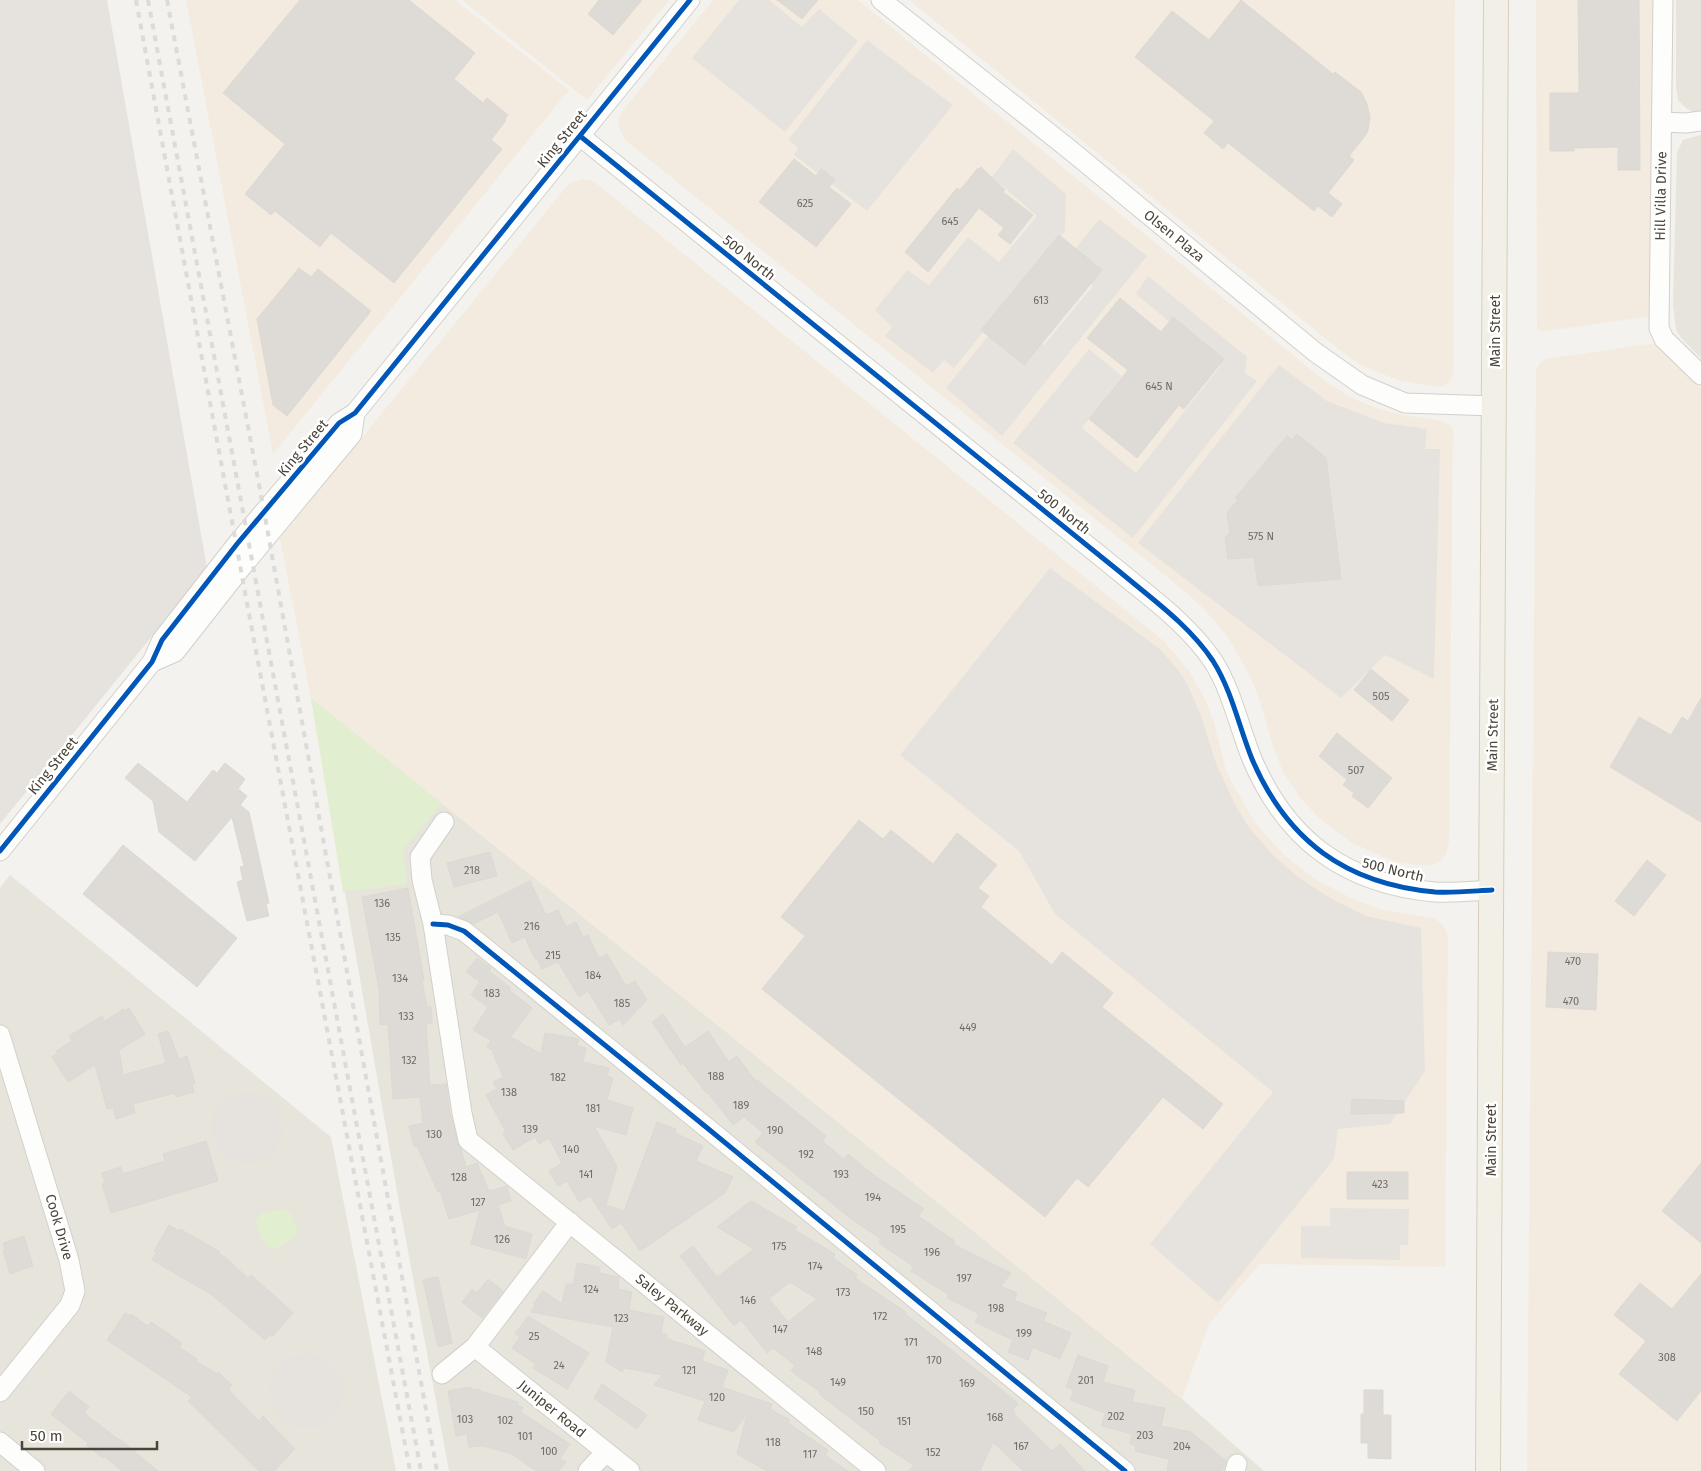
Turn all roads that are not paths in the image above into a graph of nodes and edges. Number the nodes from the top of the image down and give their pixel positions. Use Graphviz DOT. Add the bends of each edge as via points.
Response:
graph roads {
  1 [pos="690,0"];
  2 [pos="881,0"];
  3 [pos="1496,0"];
  4 [pos="1663,0"];
  5 [pos="1701,121"];
  6 [pos="1662,122"];
  7 [pos="580,136"];
  8 [pos="1701,375"];
  9 [pos="1495,406"];
  10 [pos="444,822"];
  11 [pos="0,850"];
  12 [pos="1492,890"];
  13 [pos="433,924"];
  14 [pos="1,1039"];
  15 [pos="570,1222"];
  16 [pos="475,1347"];
  17 [pos="442,1374"];
  18 [pos="0,1392"];
  19 [pos="0,1442"];
  20 [pos="606,1452"];
  21 [pos="36,1471"];
  22 [pos="588,1471"];
  23 [pos="630,1471"];
  24 [pos="876,1471"];
  25 [pos="1125,1471"];
  26 [pos="1488,1471"];
  1 -- 7 [label="street, King Street"];
  2 -- 9 [label="street, Olsen Plaza" via="1315,352 1362,385 1405,404"];
  3 -- 9 [label="main road, Main Street"];
  4 -- 6 [label="street, Hill Villa Drive"];
  5 -- 6 [label="street"];
  6 -- 8 [label="street, Hill Villa Drive" via="1659,328 1664,339"];
  7 -- 11 [label="street, King Street" via="356,413 339,423 237,544 162,640 152,662"];
  7 -- 12 [label="street, 500 North" via="1182,625 1220,674 1269,793 1307,842 1344,867 1376,880 1437,892"];
  9 -- 12 [label="main road, Main Street"];
  10 -- 13 [label="street" via="420,857"];
  12 -- 26 [label="main road, Main Street"];
  13 -- 15 [label="street, Saley Parkway" via="468,1140"];
  13 -- 25 [label="street" via="464,931"];
  14 -- 18 [label="street, Cook Drive" via="69,1260 75,1291 70,1305"];
  15 -- 16 [label="street"];
  15 -- 24 [label="street, Saley Parkway"];
  16 -- 17 [label="street"];
  16 -- 20 [label="street, Juniper Road"];
  19 -- 21 [label="street"];
  20 -- 22 [label="street"];
  20 -- 23 [label="street, Juniper Road"];
}
